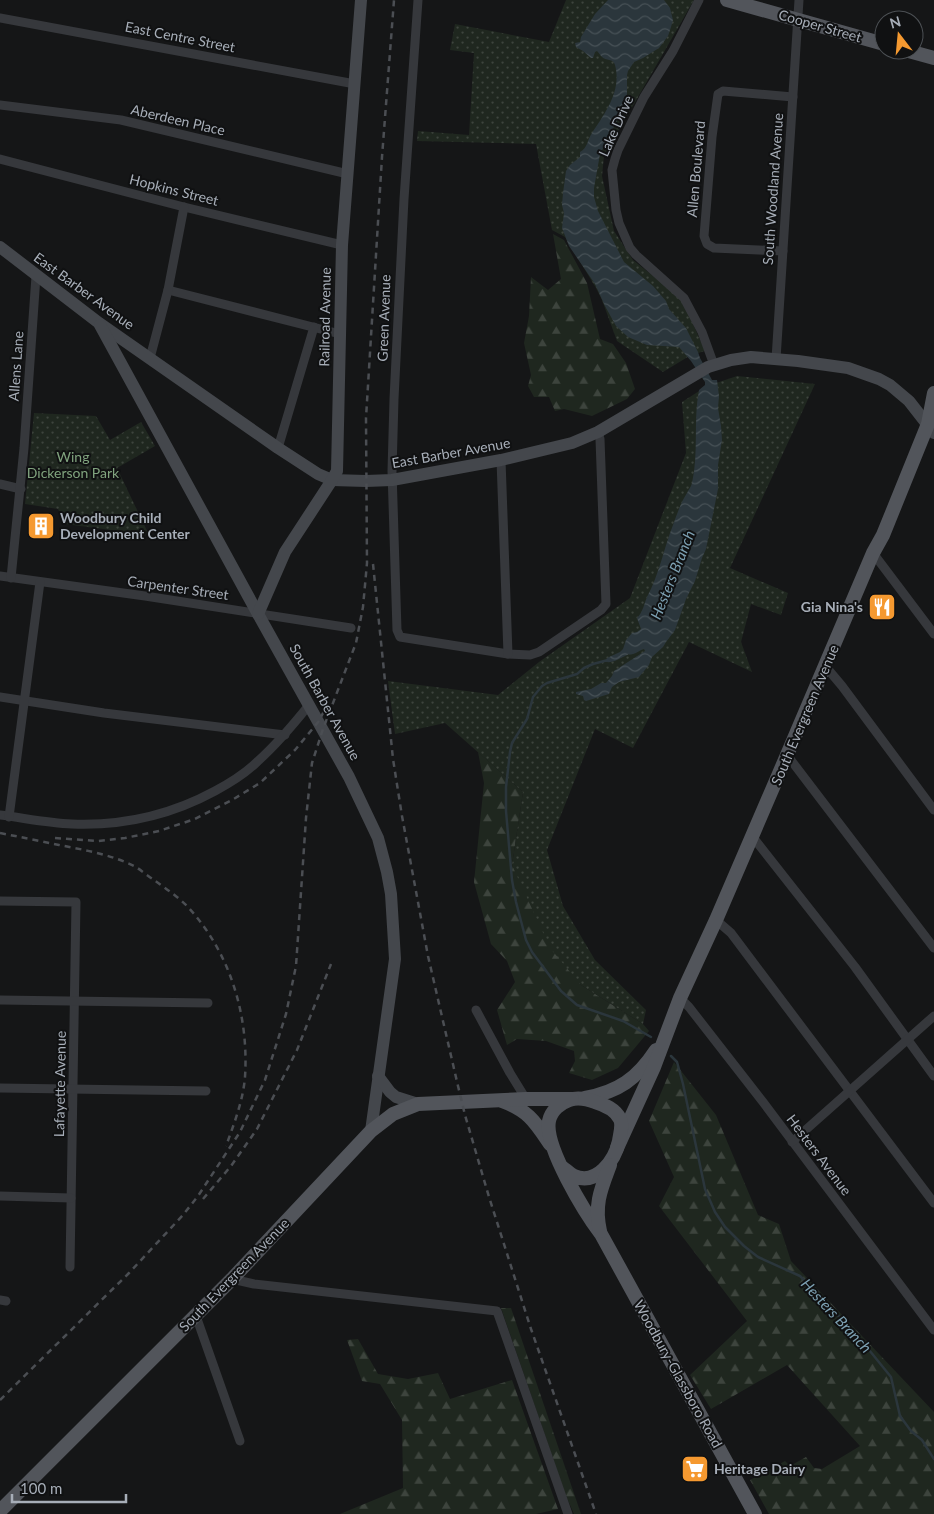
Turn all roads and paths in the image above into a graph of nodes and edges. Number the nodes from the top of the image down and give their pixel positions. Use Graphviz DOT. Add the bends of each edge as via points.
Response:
graph roads {
  1 [pos="361,0"];
  2 [pos="418,0"];
  3 [pos="699,0"];
  4 [pos="726,0"];
  5 [pos="799,0"];
  6 [pos="0,18"];
  7 [pos="797,20"];
  8 [pos="874,41"];
  9 [pos="355,84"];
  10 [pos="793,97"];
  11 [pos="0,105"];
  12 [pos="0,160"];
  13 [pos="348,174"];
  14 [pos="184,207"];
  15 [pos="342,245"];
  16 [pos="0,247"];
  17 [pos="782,252"];
  18 [pos="36,276"];
  19 [pos="168,290"];
  20 [pos="99,323"];
  21 [pos="314,327"];
  22 [pos="340,334"];
  23 [pos="150,358"];
  24 [pos="776,359"];
  25 [pos="707,368"];
  26 [pos="934,393"];
  27 [pos="931,428"];
  28 [pos="598,432"];
  29 [pos="278,448"];
  30 [pos="501,460"];
  31 [pos="332,480"];
  32 [pos="392,480"];
  33 [pos="0,484"];
  34 [pos="21,489"];
  35 [pos="874,552"];
  36 [pos="0,576"];
  37 [pos="11,578"];
  38 [pos="40,582"];
  39 [pos="258,614"];
  40 [pos="352,628"];
  41 [pos="934,634"];
  42 [pos="508,654"];
  43 [pos="826,667"];
  44 [pos="0,697"];
  45 [pos="24,700"];
  46 [pos="309,704"];
  47 [pos="285,735"];
  48 [pos="788,755"];
  49 [pos="934,810"];
  50 [pos="5,816"];
  51 [pos="752,836"];
  52 [pos="0,900"];
  53 [pos="716,920"];
  54 [pos="934,948"];
  55 [pos="680,998"];
  56 [pos="0,1000"];
  57 [pos="75,1002"];
  58 [pos="208,1003"];
  59 [pos="476,1010"];
  60 [pos="934,1016"];
  61 [pos="666,1034"];
  62 [pos="907,1040"];
  63 [pos="378,1076"];
  64 [pos="934,1076"];
  65 [pos="0,1088"];
  66 [pos="74,1089"];
  67 [pos="206,1091"];
  68 [pos="850,1092"];
  69 [pos="526,1099"];
  70 [pos="576,1099"];
  71 [pos="498,1100"];
  72 [pos="418,1104"];
  73 [pos="371,1131"];
  74 [pos="792,1142"];
  75 [pos="555,1151"];
  76 [pos="615,1153"];
  77 [pos="562,1167"];
  78 [pos="0,1196"];
  79 [pos="72,1198"];
  80 [pos="934,1203"];
  81 [pos="601,1234"];
  82 [pos="70,1266"];
  83 [pos="232,1279"];
  84 [pos="196,1316"];
  85 [pos="934,1330"];
  86 [pos="240,1441"];
  87 [pos="0,1511"];
  88 [pos="568,1514"];
  89 [pos="755,1514"];
  1 -- 9 [label="street, Railroad Avenue"];
  2 -- 32 [label="street, Green Avenue" via="399,284"];
  3 -- 25 [label="street, Lake Drive" via="673,52 644,97 618,150 612,170 616,210 630,248 684,298 702,332"];
  4 -- 7 [label="main road, Cooper Street"];
  5 -- 7 [label="street, South Woodland Avenue"];
  6 -- 9 [label="street, East Centre Street"];
  7 -- 8 [label="main road, Cooper Street"];
  7 -- 10 [label="street, South Woodland Avenue"];
  9 -- 13 [label="street, Railroad Avenue"];
  10 -- 17 [label="street, South Woodland Avenue"];
  10 -- 17 [label="street, Allen Boulevard" via="723,91 718,94 704,236 707,244 714,248"];
  11 -- 13 [label="street, Aberdeen Place" via="121,120"];
  12 -- 14 [label="street, Hopkins Street"];
  13 -- 15 [label="street, Railroad Avenue"];
  14 -- 15 [label="street, Hopkins Street"];
  14 -- 19 [label="street"];
  15 -- 22 [label="street, Railroad Avenue"];
  16 -- 18 [label="street, East Barber Avenue"];
  17 -- 24 [label="street, South Woodland Avenue"];
  18 -- 20 [label="street, East Barber Avenue"];
  18 -- 34 [label="street, Allens Lane"];
  19 -- 21 [label="street"];
  19 -- 23 [label="street"];
  20 -- 23 [label="street, East Barber Avenue"];
  20 -- 39 [label="street, South Barber Avenue"];
  21 -- 22 [label="street"];
  21 -- 29 [label="street"];
  22 -- 31 [label="street, Railroad Avenue" via="337,470"];
  23 -- 29 [label="street, East Barber Avenue"];
  24 -- 25 [label="street, East Barber Avenue" via="750,357"];
  24 -- 27 [label="street, East Barber Avenue" via="848,368 879,379 909,401"];
  25 -- 28 [label="street, East Barber Avenue"];
  26 -- 27 [label="main road, South Evergreen Avenue"];
  27 -- 35 [label="main road, South Evergreen Avenue"];
  28 -- 30 [label="street, East Barber Avenue" via="572,443"];
  28 -- 42 [label="street" via="606,604 539,652"];
  29 -- 31 [label="street, East Barber Avenue"];
  30 -- 32 [label="street, East Barber Avenue"];
  30 -- 42 [label="street"];
  31 -- 32 [label="street, East Barber Avenue"];
  31 -- 39 [label="street, Railroad Avenue" via="285,552"];
  32 -- 42 [label="street, Green Avenue" via="397,630 400,637"];
  33 -- 34 [label="street"];
  34 -- 37 [label="street, Allens Lane"];
  35 -- 41 [label="street"];
  35 -- 43 [label="main road, South Evergreen Avenue"];
  36 -- 37 [label="street, Carpenter Street"];
  37 -- 38 [label="street, Carpenter Street"];
  38 -- 39 [label="street, Carpenter Street"];
  38 -- 45 [label="street"];
  39 -- 40 [label="street, Carpenter Street"];
  39 -- 46 [label="street, South Barber Avenue"];
  43 -- 48 [label="main road, South Evergreen Avenue"];
  43 -- 49 [label="street"];
  44 -- 45 [label="street"];
  45 -- 47 [label="street"];
  45 -- 50 [label="street"];
  46 -- 47 [label="street"];
  46 -- 63 [label="street, South Barber Avenue" via="362,803 378,838 387,872 395,959"];
  47 -- 50 [label="street" via="248,770 226,785 175,810 151,817 103,824 70,824"];
  48 -- 51 [label="main road, South Evergreen Avenue"];
  48 -- 54 [label="street"];
  51 -- 53 [label="main road, South Evergreen Avenue"];
  51 -- 62 [label="street" via="855,967"];
  52 -- 57 [label="street, Lafayette Avenue" via="76,902"];
  53 -- 55 [label="main road, South Evergreen Avenue"];
  53 -- 68 [label="street" via="731,933"];
  55 -- 61 [label="main road, South Evergreen Avenue"];
  55 -- 74 [label="street, Hesters Avenue"];
  56 -- 57 [label="street"];
  57 -- 58 [label="street"];
  57 -- 66 [label="street, Lafayette Avenue"];
  59 -- 69 [label="street"];
  60 -- 62 [label="street"];
  61 -- 70 [label="main road, South Evergreen Avenue" via="633,1078 605,1094"];
  61 -- 76 [label="main road, South Evergreen Avenue"];
  62 -- 64 [label="street"];
  62 -- 68 [label="street"];
  63 -- 72 [label="street" via="390,1092"];
  63 -- 73 [label="street, South Barber Avenue"];
  65 -- 66 [label="street"];
  66 -- 67 [label="street"];
  66 -- 79 [label="street, Lafayette Avenue"];
  68 -- 74 [label="street"];
  68 -- 80 [label="street"];
  69 -- 70 [label="main road, South Evergreen Avenue"];
  69 -- 71 [label="main road, South Evergreen Avenue"];
  70 -- 75 [label="main road" via="562,1103 551,1115 549,1132"];
  70 -- 76 [label="main road" via="599,1103 616,1113 621,1128"];
  71 -- 72 [label="main road, South Evergreen Avenue"];
  71 -- 75 [label="main road, South Evergreen Avenue" via="528,1114"];
  72 -- 73 [label="main road, South Evergreen Avenue" via="393,1114"];
  73 -- 83 [label="main road, South Evergreen Avenue"];
  74 -- 85 [label="street, Hesters Avenue"];
  75 -- 77 [label="main road"];
  76 -- 77 [label="main road" via="604,1170 589,1177 574,1175"];
  76 -- 81 [label="main road, Woodbury-Glassboro Road" via="599,1194 597,1214"];
  77 -- 81 [label="main road, Woodbury-Glassboro Road"];
  78 -- 79 [label="street"];
  79 -- 82 [label="street, Lafayette Avenue"];
  81 -- 89 [label="main road, Woodbury-Glassboro Road"];
  83 -- 84 [label="main road, South Evergreen Avenue"];
  83 -- 88 [label="street" via="497,1311"];
  84 -- 86 [label="street"];
  84 -- 87 [label="main road, South Evergreen Avenue"];
}
